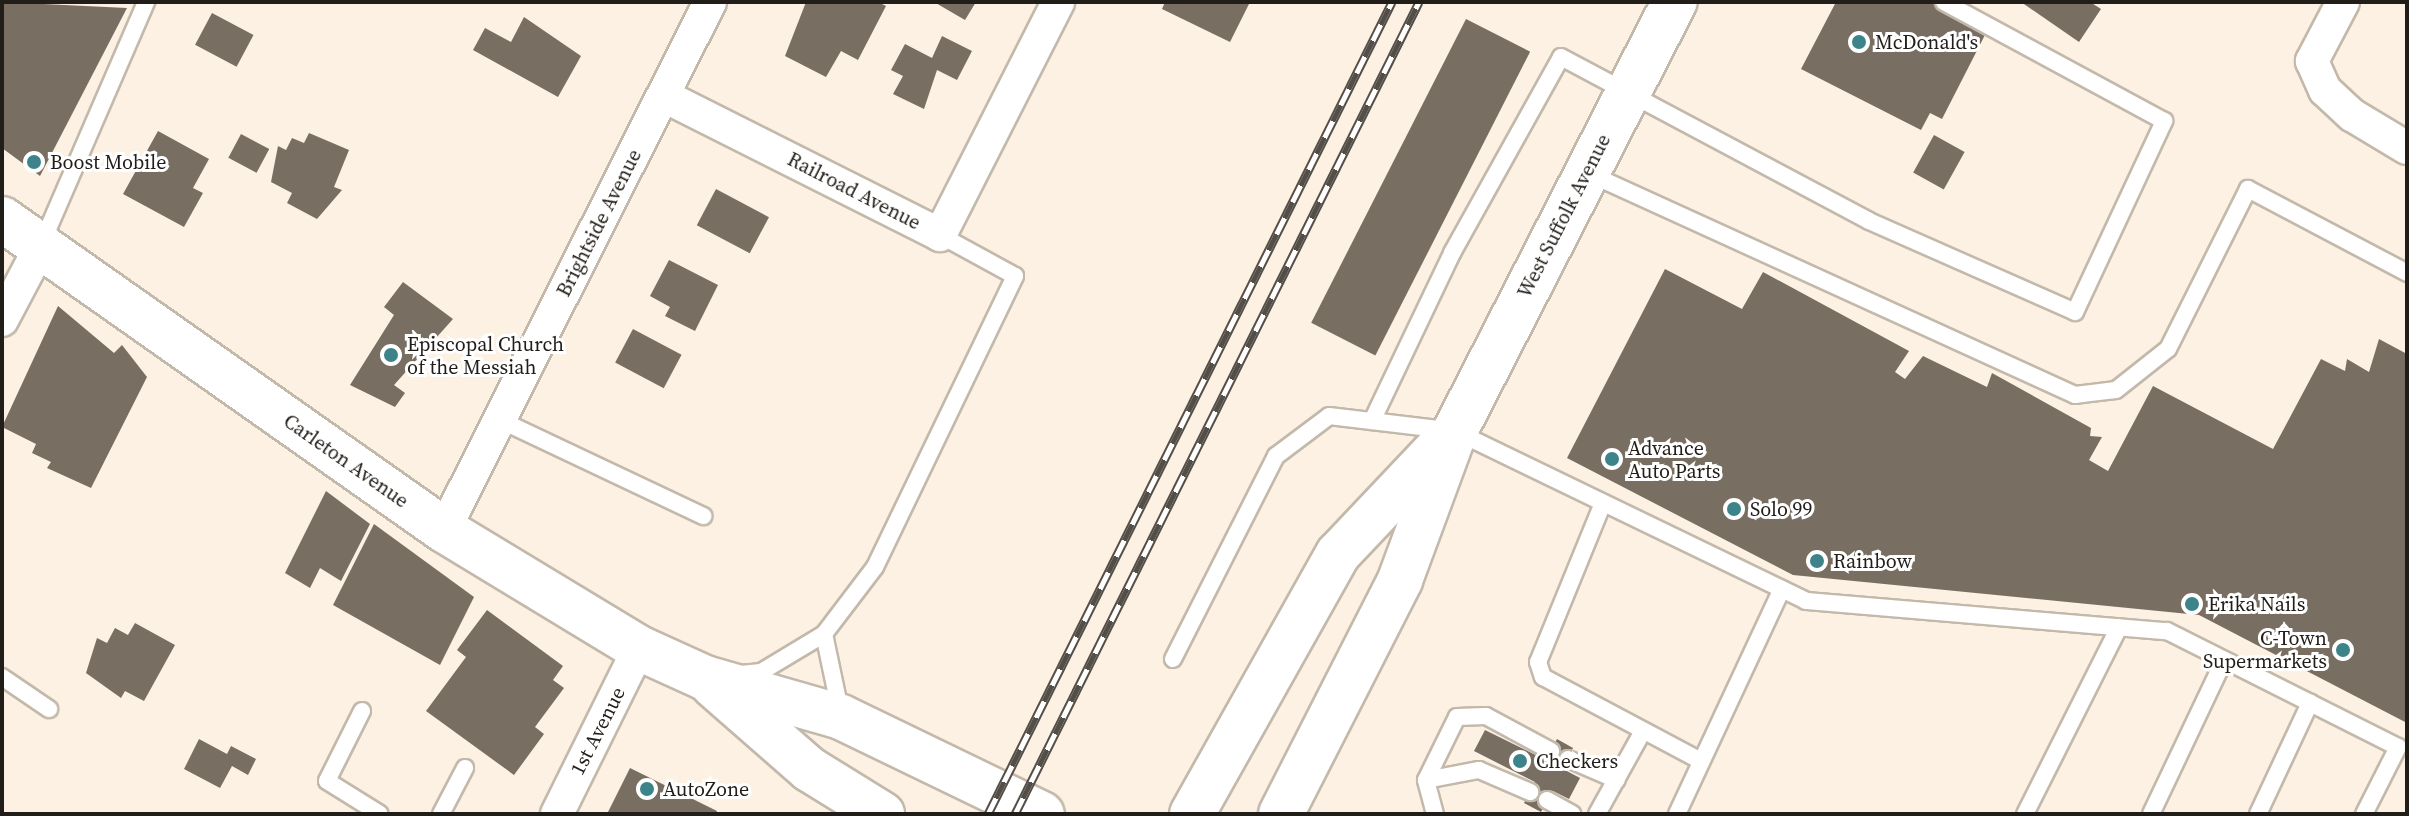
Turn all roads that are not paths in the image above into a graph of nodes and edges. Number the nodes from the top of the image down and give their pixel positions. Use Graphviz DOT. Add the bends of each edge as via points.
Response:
graph roads {
  1 [pos="146,2"];
  2 [pos="710,2"];
  3 [pos="1058,2"];
  4 [pos="1675,2"];
  5 [pos="1944,2"];
  6 [pos="2343,2"];
  7 [pos="1625,94"];
  8 [pos="664,96"];
  9 [pos="2407,148"];
  10 [pos="1586,172"];
  11 [pos="2,219"];
  12 [pos="940,235"];
  13 [pos="41,246"];
  14 [pos="2407,273"];
  15 [pos="2,320"];
  16 [pos="500,420"];
  17 [pos="1372,421"];
  18 [pos="1455,431"];
  19 [pos="1603,503"];
  20 [pos="703,516"];
  21 [pos="444,530"];
  22 [pos="1782,589"];
  23 [pos="2119,627"];
  24 [pos="824,634"];
  25 [pos="639,648"];
  26 [pos="1173,659"];
  27 [pos="2224,660"];
  28 [pos="2,677"];
  29 [pos="705,678"];
  30 [pos="2310,703"];
  31 [pos="49,709"];
  32 [pos="362,711"];
  33 [pos="841,717"];
  34 [pos="1643,731"];
  35 [pos="2402,747"];
  36 [pos="1551,751"];
  37 [pos="1568,759"];
  38 [pos="1701,761"];
  39 [pos="465,768"];
  40 [pos="1426,780"];
  41 [pos="1617,780"];
  42 [pos="1530,792"];
  43 [pos="833,799"];
  44 [pos="1547,800"];
  45 [pos="1031,809"];
  46 [pos="380,814"];
  47 [pos="441,814"];
  48 [pos="557,814"];
  49 [pos="882,814"];
  50 [pos="1192,814"];
  51 [pos="1281,814"];
  52 [pos="1435,814"];
  53 [pos="1572,814"];
  54 [pos="1597,814"];
  55 [pos="1677,814"];
  56 [pos="2025,814"];
  57 [pos="2151,814"];
  58 [pos="2258,814"];
  59 [pos="2364,814"];
  1 -- 13 [label="lane"];
  2 -- 8 [label="street, Brightside Avenue"];
  3 -- 12 [label="street, Railroad Avenue"];
  4 -- 7 [label="main road, West Suffolk Avenue"];
  5 -- 7 [label="lane" via="2164,121 2075,312 1869,221"];
  6 -- 9 [label="street" via="2312,61 2352,115"];
  7 -- 10 [label="main road, West Suffolk Avenue"];
  7 -- 17 [label="lane" via="1561,57 1452,253"];
  8 -- 12 [label="street, Railroad Avenue"];
  8 -- 16 [label="street, Brightside Avenue"];
  10 -- 14 [label="lane" via="2075,395 2116,390 2168,349 2248,189"];
  10 -- 18 [label="main road, West Suffolk Avenue"];
  11 -- 13 [label="main road, Carleton Avenue"];
  12 -- 24 [label="lane" via="1015,276 875,567"];
  13 -- 15 [label="street"];
  13 -- 21 [label="main road, Carleton Avenue"];
  16 -- 20 [label="lane"];
  16 -- 21 [label="street, Brightside Avenue"];
  17 -- 18 [label="lane"];
  17 -- 26 [label="lane" via="1329,416 1276,456"];
  18 -- 19 [label="lane"];
  18 -- 50 [label="main road, West Suffolk Avenue" via="1338,554"];
  18 -- 51 [label="main road, West Suffolk Avenue" via="1400,580"];
  19 -- 22 [label="lane"];
  19 -- 34 [label="lane" via="1538,662 1543,677 1565,692"];
  21 -- 25 [label="main road, Carleton Avenue"];
  22 -- 23 [label="lane" via="1806,601"];
  22 -- 38 [label="lane"];
  23 -- 27 [label="lane" via="2167,631"];
  23 -- 56 [label="lane"];
  24 -- 29 [label="lane" via="761,672"];
  24 -- 33 [label="lane"];
  25 -- 29 [label="main road, Carleton Avenue"];
  25 -- 48 [label="street, 1st Avenue"];
  27 -- 30 [label="lane"];
  27 -- 57 [label="lane"];
  28 -- 31 [label="lane"];
  29 -- 33 [label="main road, Carleton Avenue"];
  29 -- 43 [label="main road, Carleton Avenue"];
  30 -- 35 [label="lane"];
  30 -- 58 [label="lane"];
  32 -- 46 [label="lane" via="327,781"];
  33 -- 45 [label="main road, Carleton Avenue"];
  34 -- 38 [label="lane"];
  34 -- 41 [label="lane"];
  35 -- 59 [label="lane"];
  36 -- 40 [label="lane" via="1471,713 1445,732"];
  37 -- 41 [label="lane"];
  38 -- 55 [label="lane"];
  39 -- 47 [label="lane"];
  40 -- 42 [label="lane" via="1479,770"];
  40 -- 52 [label="lane"];
  41 -- 54 [label="lane"];
  43 -- 49 [label="main road, Carleton Avenue"];
  44 -- 53 [label="lane"];
}
